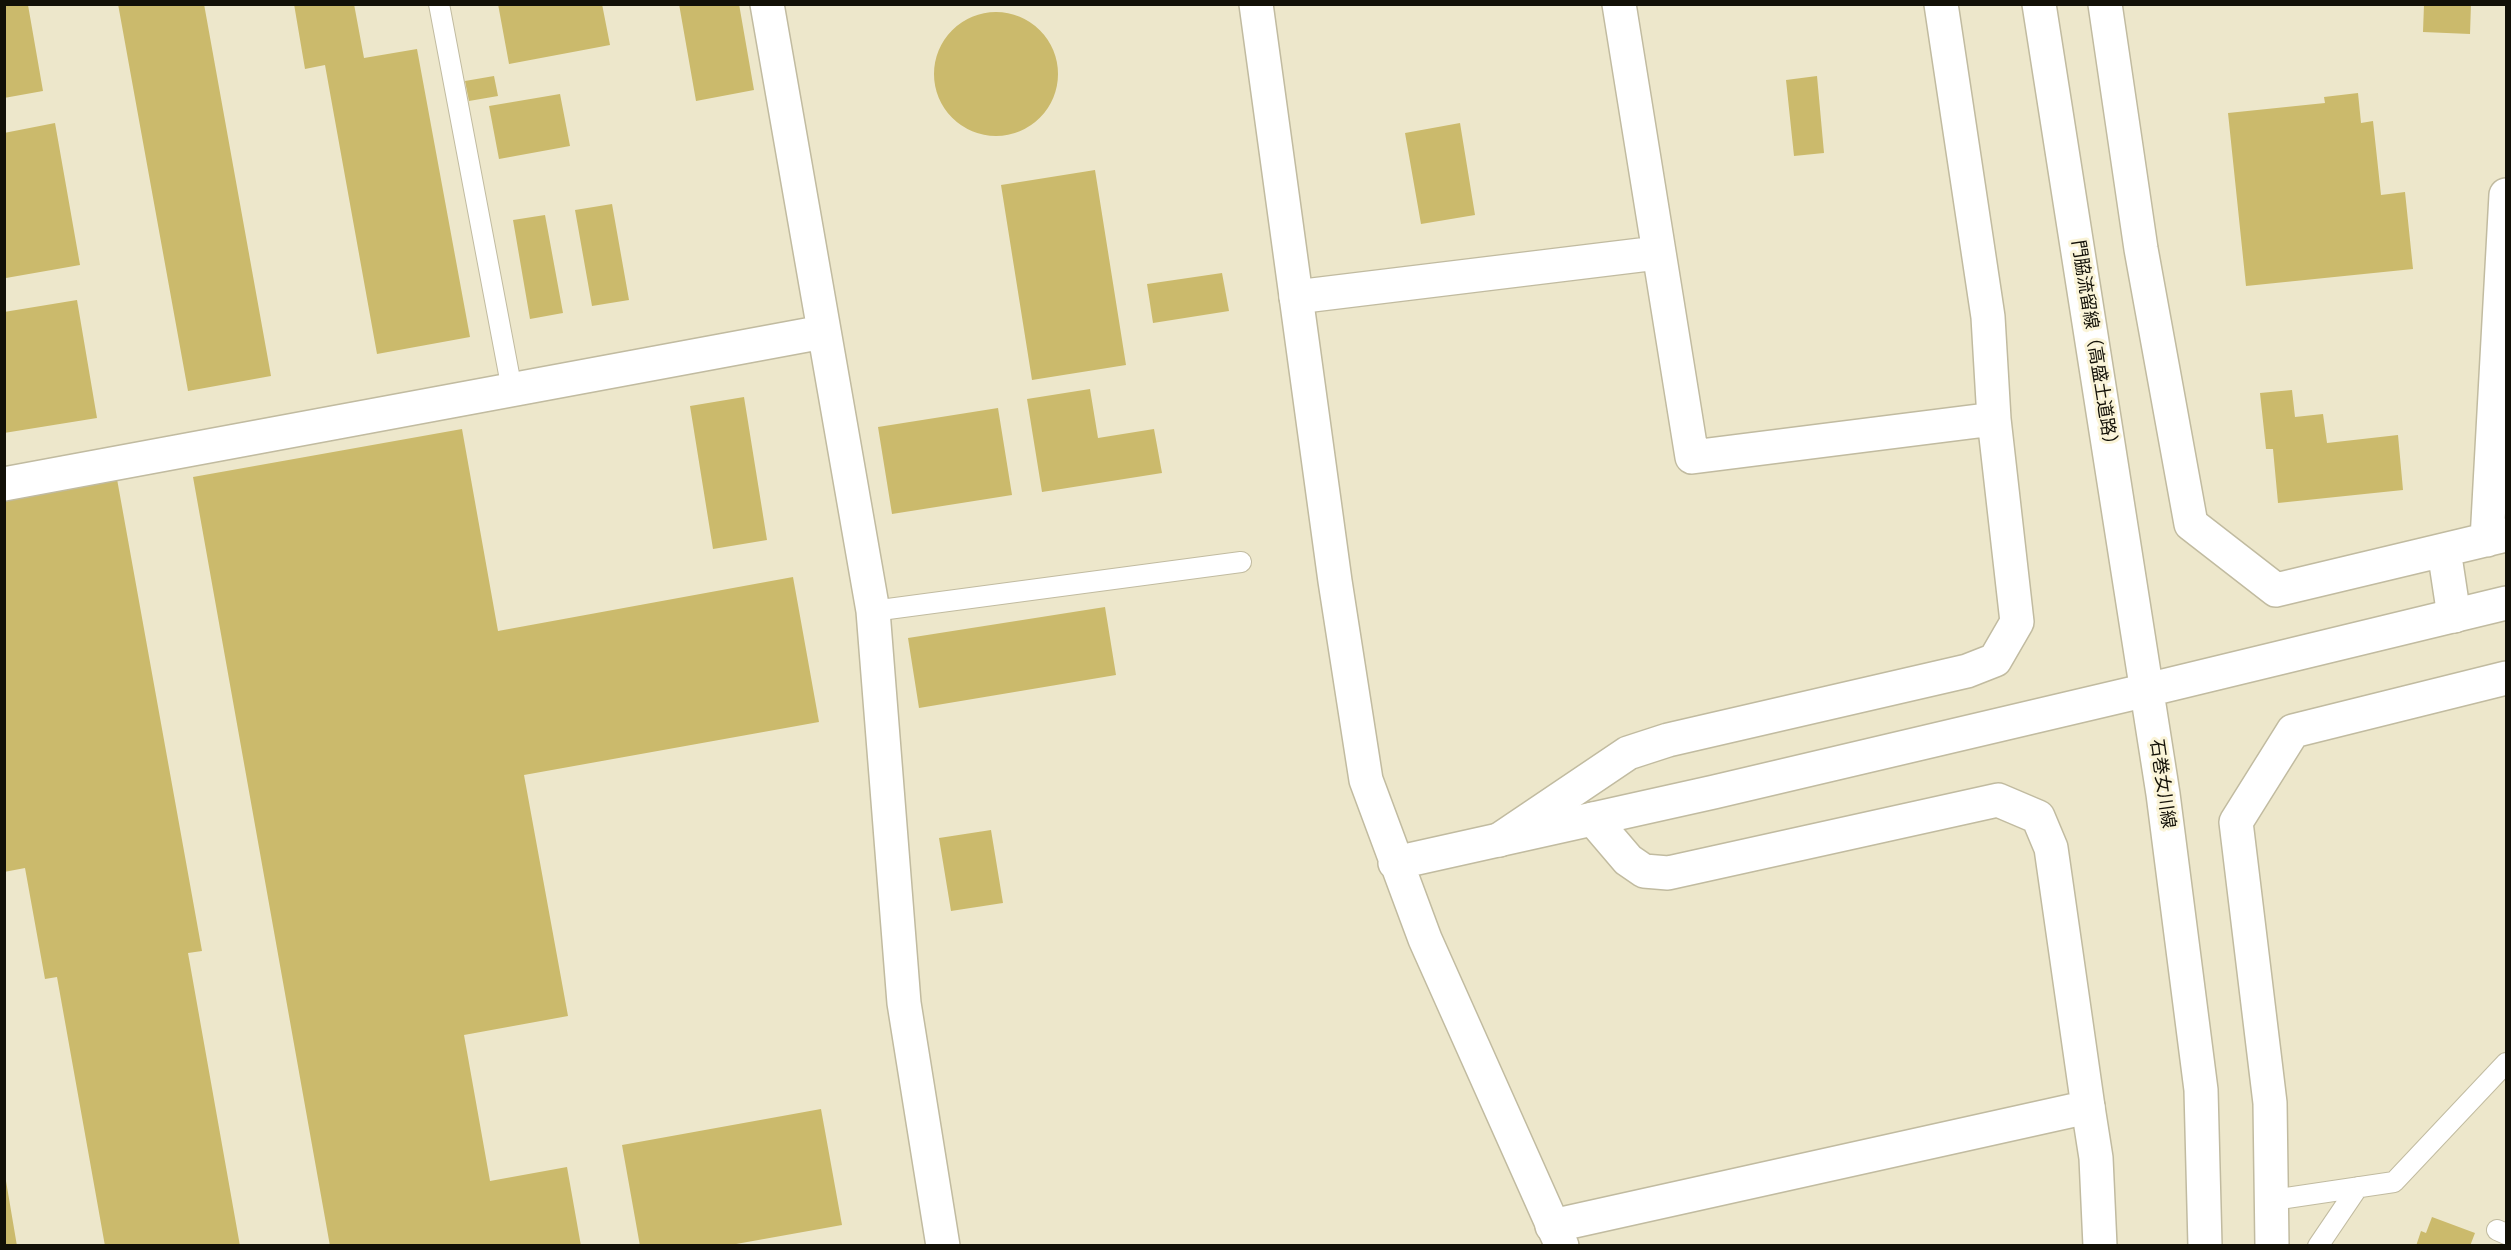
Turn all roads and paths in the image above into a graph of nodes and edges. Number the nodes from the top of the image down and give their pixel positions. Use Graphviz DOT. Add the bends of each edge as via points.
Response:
graph roads {
  1 [pos="439,4"];
  2 [pos="767,4"];
  3 [pos="1256,4"];
  4 [pos="1619,4"];
  5 [pos="1941,4"];
  6 [pos="2039,4"];
  7 [pos="2105,4"];
  8 [pos="2506,195"];
  9 [pos="1658,253"];
  10 [pos="1296,297"];
  11 [pos="823,332"];
  12 [pos="512,390"];
  13 [pos="1994,419"];
  14 [pos="4,484"];
  15 [pos="2497,538"];
  16 [pos="2444,550"];
  17 [pos="1241,562"];
  18 [pos="2506,603"];
  19 [pos="873,611"];
  20 [pos="2454,616"];
  21 [pos="2506,678"];
  22 [pos="2147,690"];
  23 [pos="1593,819"];
  24 [pos="1497,841"];
  25 [pos="1395,863"];
  26 [pos="2506,1063"];
  27 [pos="2088,1107"];
  28 [pos="2358,1187"];
  29 [pos="2273,1200"];
  30 [pos="1557,1235"];
  31 [pos="943,1245"];
  32 [pos="2100,1245"];
  33 [pos="2205,1245"];
  34 [pos="2272,1245"];
  35 [pos="2318,1245"];
  1 -- 12 [label="lane"];
  2 -- 11 [label="street"];
  3 -- 10 [label="street"];
  4 -- 9 [label="street"];
  5 -- 13 [label="street" via="1988,317"];
  6 -- 22 [label="street, 門脇流留線（高盛土道路）"];
  7 -- 16 [label="street" via="2142,249 2191,524 2277,590"];
  8 -- 15 [label="street"];
  9 -- 10 [label="street"];
  9 -- 13 [label="street" via="1692,458"];
  10 -- 25 [label="street" via="1366,780"];
  11 -- 12 [label="street"];
  11 -- 19 [label="street"];
  12 -- 14 [label="street"];
  13 -- 24 [label="street" via="2017,622 1995,660 1967,671 1668,740 1628,753"];
  15 -- 16 [label="street"];
  16 -- 20 [label="street"];
  17 -- 19 [label="lane"];
  18 -- 20 [label="street"];
  19 -- 31 [label="street" via="904,1003"];
  20 -- 22 [label="street"];
  21 -- 29 [label="street" via="2293,731 2236,822 2270,1103"];
  22 -- 23 [label="street"];
  22 -- 33 [label="street, 石巻女川線" via="2200,1090"];
  23 -- 24 [label="street"];
  23 -- 27 [label="street" via="1628,860 1644,871 1668,873 1998,800 2038,817 2051,848"];
  24 -- 25 [label="street"];
  25 -- 30 [label="street"];
  26 -- 28 [label="lane" via="2394,1182"];
  27 -- 30 [label="street"];
  27 -- 32 [label="street" via="2096,1158"];
  28 -- 29 [label="lane"];
  28 -- 35 [label="lane"];
  29 -- 34 [label="street"];
}
